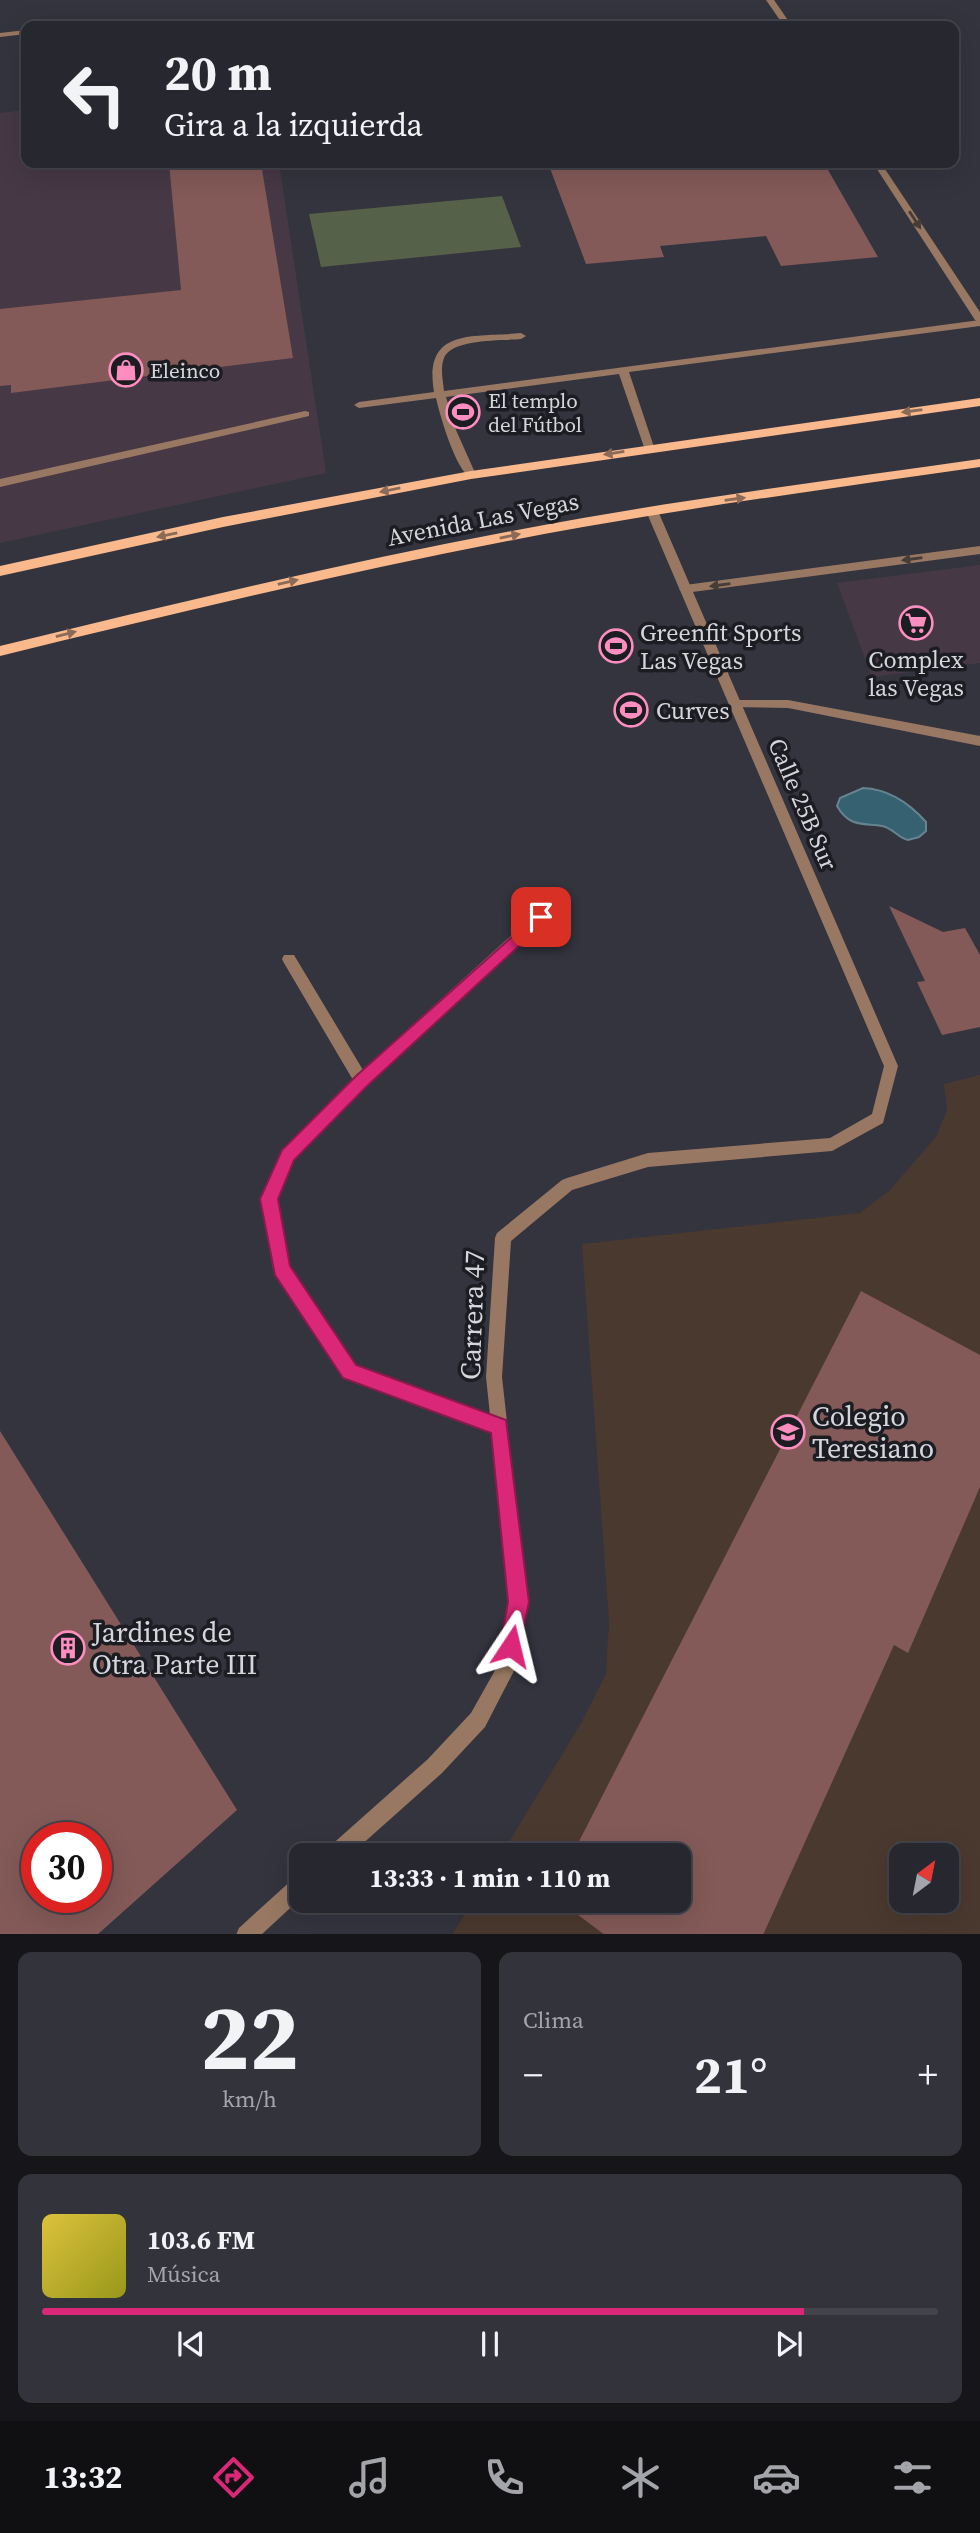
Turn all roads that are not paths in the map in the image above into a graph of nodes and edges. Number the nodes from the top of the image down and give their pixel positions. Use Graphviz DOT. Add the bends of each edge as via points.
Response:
graph roads {
  1 [pos="770,0"];
  2 [pos="785,21"];
  3 [pos="21,33"];
  4 [pos="0,35"];
  5 [pos="880,168"];
  6 [pos="980,321"];
  7 [pos="521,336"];
  8 [pos="623,370"];
  9 [pos="439,394"];
  10 [pos="980,402"];
  11 [pos="359,405"];
  12 [pos="305,414"];
  13 [pos="649,447"];
  14 [pos="980,463"];
  15 [pos="471,475"];
  16 [pos="0,483"];
  17 [pos="652,511"];
  18 [pos="980,550"];
  19 [pos="0,571"];
  20 [pos="685,589"];
  21 [pos="0,650"];
  22 [pos="735,704"];
  23 [pos="980,741"];
  24 [pos="541,917"];
  25 [pos="289,958"];
  26 [pos="362,1081"];
  27 [pos="878,1118"];
  28 [pos="500,1427"];
  29 [pos="348,1843"];
  30 [pos="289,1896"];
  31 [pos="246,1934"];
  1 -- 2 [label="street"];
  3 -- 4 [label="street"];
  5 -- 6 [label="street, one-way"];
  6 -- 8 [label="street"];
  7 -- 9 [label="street" via="443,349 435,362"];
  8 -- 9 [label="street"];
  8 -- 13 [label="street"];
  9 -- 11 [label="street"];
  9 -- 15 [label="street"];
  10 -- 13 [label="main road, Avenida Las Vegas, one-way"];
  12 -- 16 [label="street"];
  13 -- 15 [label="main road, Avenida Las Vegas, one-way"];
  17 -- 14 [label="main road, Avenida Las Vegas, one-way"];
  15 -- 19 [label="main road, Avenida Las Vegas, one-way"];
  17 -- 20 [label="street, Calle 25B Sur"];
  21 -- 17 [label="main road, Avenida Las Vegas, one-way" via="365,564"];
  18 -- 20 [label="street, one-way"];
  20 -- 22 [label="street, Calle 25B Sur"];
  22 -- 23 [label="street" via="788,704"];
  22 -- 27 [label="street, Calle 25B Sur" via="891,1066"];
  24 -- 26 [label="street"];
  25 -- 26 [label="street"];
  26 -- 28 [label="street" via="288,1156 269,1199 281,1269 350,1372"];
  27 -- 28 [label="street, Carrera 47" via="832,1144 648,1160 567,1185 503,1238 494,1377"];
  28 -- 29 [label="street, Carrera 47" via="519,1602 507,1667 478,1720 435,1766"];
  30 -- 31 [label="street"];
}
